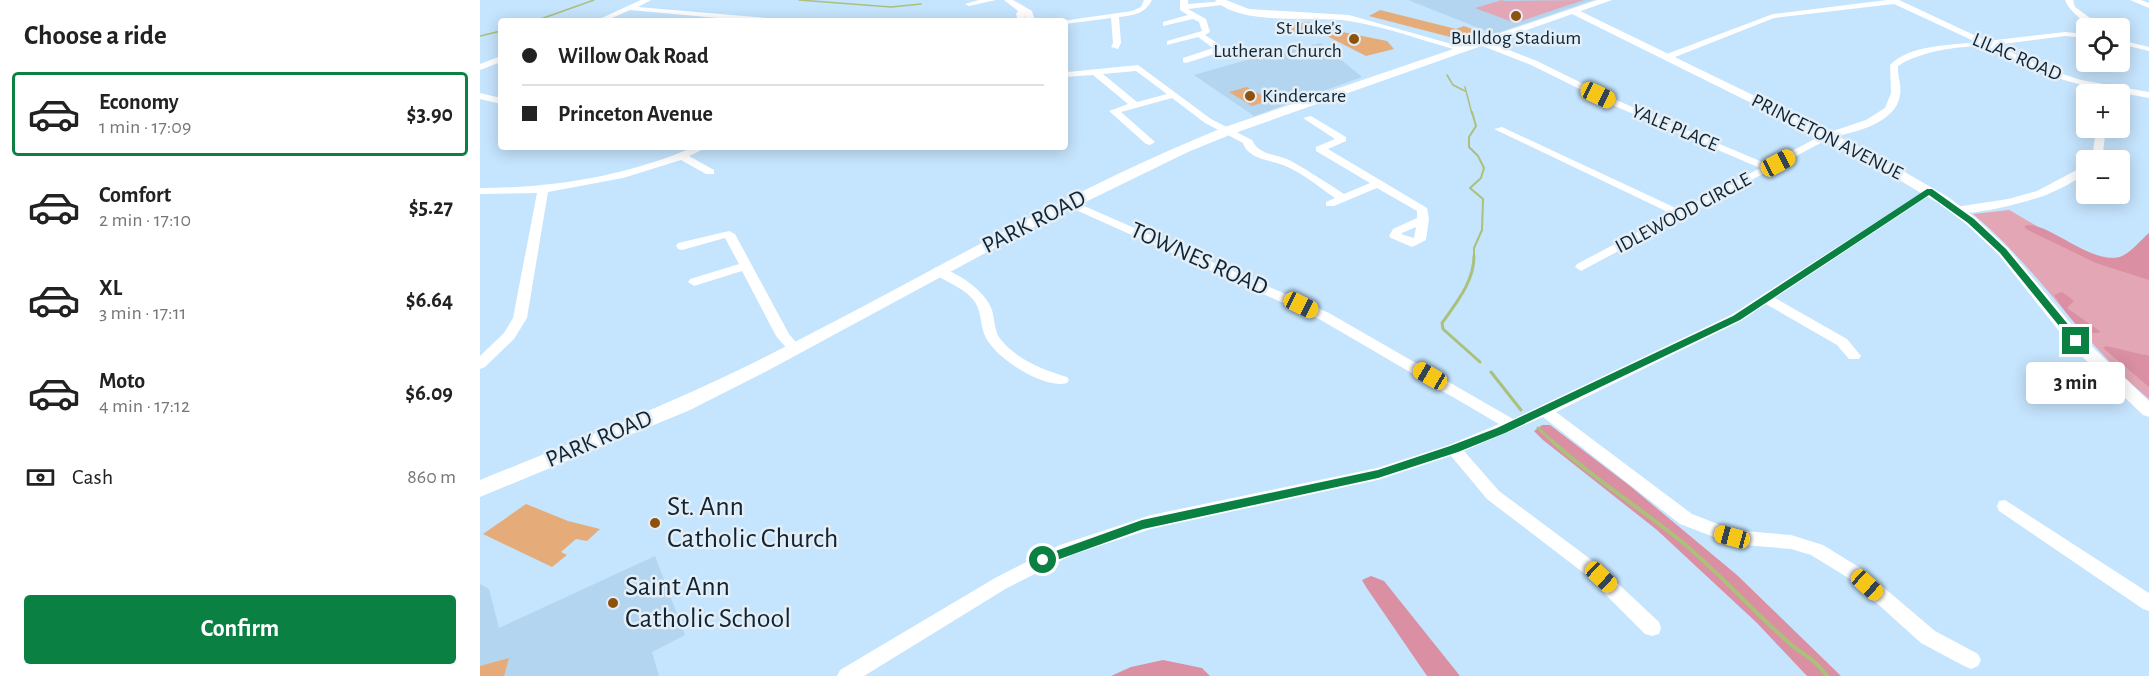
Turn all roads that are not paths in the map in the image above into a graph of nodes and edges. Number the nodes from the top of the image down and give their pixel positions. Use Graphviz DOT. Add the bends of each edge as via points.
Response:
graph roads {
  1 [pos="647,0"];
  2 [pos="992,0"];
  3 [pos="1008,0"];
  4 [pos="1148,0"];
  5 [pos="1607,0"];
  6 [pos="2069,0"];
  7 [pos="2134,0"];
  8 [pos="1221,1"];
  9 [pos="1894,1"];
  10 [pos="969,4"];
  11 [pos="1184,4"];
  12 [pos="2149,6"];
  13 [pos="629,8"];
  14 [pos="1023,11"];
  15 [pos="1574,11"];
  16 [pos="1115,16"];
  17 [pos="1194,16"];
  18 [pos="606,18"];
  19 [pos="744,18"];
  20 [pos="1021,18"];
  21 [pos="1030,18"];
  22 [pos="2086,18"];
  23 [pos="1068,22"];
  24 [pos="1166,24"];
  25 [pos="1200,35"];
  26 [pos="2076,35"];
  27 [pos="1170,43"];
  28 [pos="1986,44"];
  29 [pos="2130,44"];
  30 [pos="1115,46"];
  31 [pos="1472,46"];
  32 [pos="2149,49"];
  33 [pos="1667,57"];
  34 [pos="498,60"];
  35 [pos="1186,60"];
  36 [pos="480,67"];
  37 [pos="1096,72"];
  38 [pos="1068,75"];
  39 [pos="2063,77"];
  40 [pos="2076,87"];
  41 [pos="1174,95"];
  42 [pos="2149,95"];
  43 [pos="480,96"];
  44 [pos="498,99"];
  45 [pos="1135,105"];
  46 [pos="1308,118"];
  47 [pos="1499,129"];
  48 [pos="1228,131"];
  49 [pos="1827,136"];
  50 [pos="1150,142"];
  51 [pos="696,150"];
  52 [pos="681,156"];
  53 [pos="1769,168"];
  54 [pos="710,172"];
  55 [pos="2076,176"];
  56 [pos="1379,183"];
  57 [pos="543,188"];
  58 [pos="480,191"];
  59 [pos="1929,191"];
  60 [pos="1343,198"];
  61 [pos="1071,204"];
  62 [pos="1330,204"];
  63 [pos="1956,210"];
  64 [pos="1680,214"];
  65 [pos="1423,219"];
  66 [pos="682,246"];
  67 [pos="746,266"];
  68 [pos="1581,267"];
  69 [pos="938,272"];
  70 [pos="694,282"];
  71 [pos="1767,299"];
  72 [pos="795,348"];
  73 [pos="1854,356"];
  74 [pos="480,364"];
  75 [pos="1062,380"];
  76 [pos="1545,411"];
  77 [pos="2149,411"];
  78 [pos="1512,426"];
  79 [pos="1454,449"];
  80 [pos="480,489"];
  81 [pos="2005,506"];
  82 [pos="2149,603"];
  83 [pos="1652,628"];
  84 [pos="1971,660"];
  85 [pos="847,676"];
  1 -- 13 [label="street"];
  2 -- 10 [label="street"];
  3 -- 14 [label="street"];
  4 -- 16 [label="street" via="1141,10"];
  5 -- 15 [label="main road, PARK ROAD"];
  6 -- 22 [label="street" via="2072,8"];
  7 -- 12 [label="street"];
  8 -- 11 [label="street"];
  8 -- 31 [label="street" via="1234,9 1255,13 1340,17"];
  9 -- 28 [label="street, LILAC ROAD"];
  9 -- 33 [label="street" via="1773,16"];
  11 -- 17 [label="street" via="1184,10"];
  13 -- 18 [label="street"];
  13 -- 19 [label="street"];
  14 -- 20 [label="street"];
  14 -- 21 [label="street"];
  15 -- 31 [label="main road, PARK ROAD"];
  15 -- 33 [label="street, PRINCETON AVENUE"];
  16 -- 23 [label="street"];
  16 -- 30 [label="street"];
  17 -- 24 [label="street"];
  17 -- 25 [label="street" via="1204,22 1206,32"];
  25 -- 27 [label="street"];
  25 -- 35 [label="street" via="1218,50"];
  26 -- 28 [label="street, IDLEWOOD CIRCLE"];
  28 -- 39 [label="street, LILAC ROAD"];
  28 -- 49 [label="street, IDLEWOOD CIRCLE" via="1925,51 1901,59 1893,68 1896,93 1888,110 1857,128"];
  29 -- 32 [label="street"];
  31 -- 48 [label="main road, PARK ROAD"];
  31 -- 53 [label="street, YALE PLACE" via="1542,67 1613,102"];
  33 -- 49 [label="street, PRINCETON AVENUE"];
  34 -- 36 [label="street"];
  37 -- 38 [label="street"];
  37 -- 41 [label="street" via="1138,69"];
  37 -- 45 [label="street"];
  39 -- 40 [label="street"];
  39 -- 42 [label="street, LILAC ROAD"];
  41 -- 45 [label="street"];
  41 -- 48 [label="street"];
  43 -- 44 [label="street"];
  45 -- 50 [label="street" via="1114,111"];
  46 -- 56 [label="street" via="1343,139 1320,149"];
  47 -- 64 [label="street"];
  48 -- 60 [label="street" via="1271,160 1285,162"];
  48 -- 61 [label="main road, PARK ROAD"];
  49 -- 53 [label="street, IDLEWOOD CIRCLE"];
  49 -- 59 [label="street, PRINCETON AVENUE"];
  51 -- 52 [label="street"];
  52 -- 54 [label="street"];
  52 -- 57 [label="street" via="615,176"];
  53 -- 64 [label="street, IDLEWOOD CIRCLE"];
  55 -- 63 [label="street" via="2043,193"];
  56 -- 60 [label="street"];
  56 -- 65 [label="street" via="1417,205 1423,210"];
  57 -- 58 [label="street"];
  57 -- 74 [label="street" via="520,318 509,336"];
  59 -- 63 [label="street, PRINCETON AVENUE"];
  59 -- 71 [label="street"];
  60 -- 62 [label="street"];
  61 -- 69 [label="main road, PARK ROAD"];
  61 -- 78 [label="street, TOWNES ROAD" via="1324,316"];
  63 -- 77 [label="street, PRINCETON AVENUE" via="2003,251 2076,341"];
  64 -- 68 [label="street, IDLEWOOD CIRCLE"];
  66 -- 67 [label="street" via="728,233"];
  67 -- 70 [label="street"];
  67 -- 72 [label="street" via="785,339"];
  69 -- 72 [label="main road, PARK ROAD"];
  69 -- 75 [label="street" via="981,300 991,336 999,347 1037,373"];
  71 -- 73 [label="street" via="1842,342"];
  71 -- 76 [label="street" via="1704,335"];
  72 -- 80 [label="main road, PARK ROAD" via="683,405"];
  76 -- 78 [label="street"];
  76 -- 84 [label="street" via="1686,519 1732,537 1791,542 1817,550 1856,574 1928,637"];
  78 -- 79 [label="street"];
  79 -- 83 [label="street" via="1493,495 1591,569"];
  79 -- 85 [label="street" via="1378,474 1142,525 1066,550 1001,583"];
  81 -- 82 [label="street"];
}
